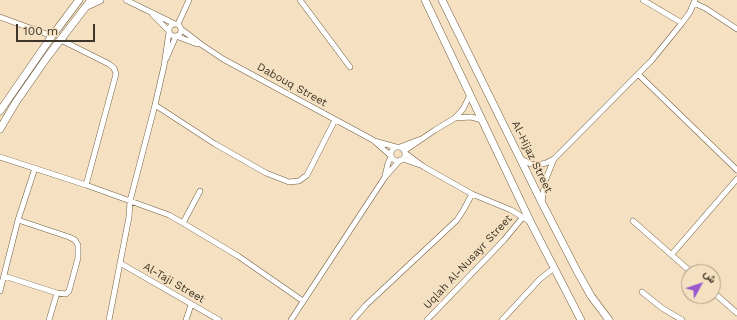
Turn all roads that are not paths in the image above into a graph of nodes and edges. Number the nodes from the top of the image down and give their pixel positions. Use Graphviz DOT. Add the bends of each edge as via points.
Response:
graph roads {
  1 [pos="79,0"];
  2 [pos="91,0"];
  3 [pos="100,0"];
  4 [pos="126,0"];
  5 [pos="189,0"];
  6 [pos="425,0"];
  7 [pos="442,0"];
  8 [pos="643,0"];
  9 [pos="302,1"];
  10 [pos="695,1"];
  11 [pos="85,8"];
  12 [pos="149,12"];
  13 [pos="0,17"];
  14 [pos="682,23"];
  15 [pos="178,25"];
  16 [pos="737,29"];
  17 [pos="169,32"];
  18 [pos="52,36"];
  19 [pos="176,36"];
  20 [pos="61,40"];
  21 [pos="202,45"];
  22 [pos="164,66"];
  23 [pos="350,67"];
  24 [pos="639,75"];
  25 [pos="470,95"];
  26 [pos="155,105"];
  27 [pos="0,111"];
  28 [pos="455,118"];
  29 [pos="335,120"];
  30 [pos="482,120"];
  31 [pos="0,128"];
  32 [pos="422,138"];
  33 [pos="373,140"];
  34 [pos="398,147"];
  35 [pos="405,152"];
  36 [pos="391,156"];
  37 [pos="0,157"];
  38 [pos="554,158"];
  39 [pos="520,159"];
  40 [pos="401,160"];
  41 [pos="424,167"];
  42 [pos="35,168"];
  43 [pos="737,170"];
  44 [pos="385,177"];
  45 [pos="737,179"];
  46 [pos="86,184"];
  47 [pos="200,190"];
  48 [pos="472,194"];
  49 [pos="130,201"];
  50 [pos="542,202"];
  51 [pos="523,217"];
  52 [pos="18,220"];
  53 [pos="633,221"];
  54 [pos="183,222"];
  55 [pos="531,223"];
  56 [pos="672,254"];
  57 [pos="120,263"];
  58 [pos="683,264"];
  59 [pos="554,268"];
  60 [pos="4,276"];
  61 [pos="0,291"];
  62 [pos="642,292"];
  63 [pos="57,293"];
  64 [pos="721,299"];
  65 [pos="303,301"];
  66 [pos="191,305"];
  67 [pos="737,313"];
  68 [pos="507,314"];
  69 [pos="49,320"];
  70 [pos="108,320"];
  71 [pos="186,320"];
  72 [pos="219,320"];
  73 [pos="291,320"];
  74 [pos="353,320"];
  75 [pos="427,320"];
  76 [pos="502,320"];
  77 [pos="509,320"];
  78 [pos="581,320"];
  79 [pos="609,320"];
  80 [pos="682,320"];
  1 -- 18 [label="main road"];
  2 -- 11 [label="main road"];
  3 -- 11 [label="main road"];
  4 -- 12 [label="street, Dabouq Street"];
  5 -- 15 [label="street"];
  6 -- 25 [label="main road"];
  7 -- 39 [label="main road, Al-Hijaz Street"];
  8 -- 14 [label="street"];
  9 -- 23 [label="street"];
  10 -- 14 [label="street"];
  10 -- 16 [label="street"];
  11 -- 20 [label="main road"];
  12 -- 15 [label="street, Dabouq Street"];
  12 -- 17 [label="street, Dabouq Street"];
  13 -- 18 [label="street"];
  14 -- 24 [label="street"];
  15 -- 17 [label="street" via="170,26"];
  15 -- 19 [label="street" via="181,32"];
  15 -- 21 [label="street, Dabouq Street"];
  17 -- 19 [label="street"];
  17 -- 22 [label="street"];
  18 -- 27 [label="main road"];
  19 -- 21 [label="street, Dabouq Street"];
  19 -- 22 [label="street"];
  20 -- 31 [label="main road"];
  20 -- 46 [label="street" via="109,64 116,74"];
  21 -- 29 [label="street, Dabouq Street"];
  22 -- 26 [label="street"];
  24 -- 38 [label="street"];
  24 -- 43 [label="street"];
  25 -- 28 [label="street"];
  25 -- 30 [label="main road"];
  26 -- 29 [label="street" via="215,144 266,173 289,182 299,181 307,175"];
  26 -- 49 [label="street"];
  28 -- 30 [label="street" via="471,117"];
  28 -- 32 [label="street"];
  29 -- 33 [label="street, Dabouq Street"];
  30 -- 55 [label="main road"];
  32 -- 34 [label="street"];
  32 -- 35 [label="street"];
  33 -- 34 [label="street, Dabouq Street"];
  33 -- 36 [label="street, Dabouq Street"];
  34 -- 35 [label="street"];
  34 -- 36 [label="street" via="391,150"];
  35 -- 40 [label="street"];
  35 -- 41 [label="street"];
  36 -- 40 [label="street" via="394,160"];
  36 -- 44 [label="street"];
  37 -- 42 [label="street"];
  38 -- 39 [label="street" via="537,165"];
  38 -- 50 [label="street" via="545,181"];
  39 -- 50 [label="main road, Al-Hijaz Street"];
  40 -- 41 [label="street"];
  40 -- 44 [label="street"];
  41 -- 48 [label="street"];
  42 -- 46 [label="street"];
  42 -- 52 [label="street"];
  44 -- 65 [label="street"];
  45 -- 56 [label="street"];
  46 -- 49 [label="street"];
  47 -- 54 [label="street"];
  48 -- 51 [label="street"];
  48 -- 74 [label="street" via="457,220"];
  49 -- 54 [label="street"];
  49 -- 57 [label="street"];
  50 -- 79 [label="main road, Al-Hijaz Street" via="591,296"];
  51 -- 55 [label="street"];
  51 -- 75 [label="street, Uqlah Al-Nusayr Street"];
  52 -- 60 [label="street"];
  52 -- 63 [label="street" via="70,237 78,245 78,258 69,291 66,294"];
  53 -- 56 [label="street"];
  54 -- 65 [label="street"];
  55 -- 59 [label="main road"];
  56 -- 58 [label="street"];
  57 -- 66 [label="street, Al-Taji Street"];
  57 -- 70 [label="street"];
  59 -- 68 [label="street"];
  59 -- 78 [label="main road"];
  60 -- 61 [label="street"];
  60 -- 63 [label="street"];
  62 -- 80 [label="street"];
  63 -- 69 [label="street"];
  64 -- 67 [label="street"];
  65 -- 73 [label="street"];
  66 -- 71 [label="street"];
  66 -- 72 [label="street, Al-Taji Street"];
  68 -- 76 [label="street"];
  68 -- 77 [label="street"];
}
